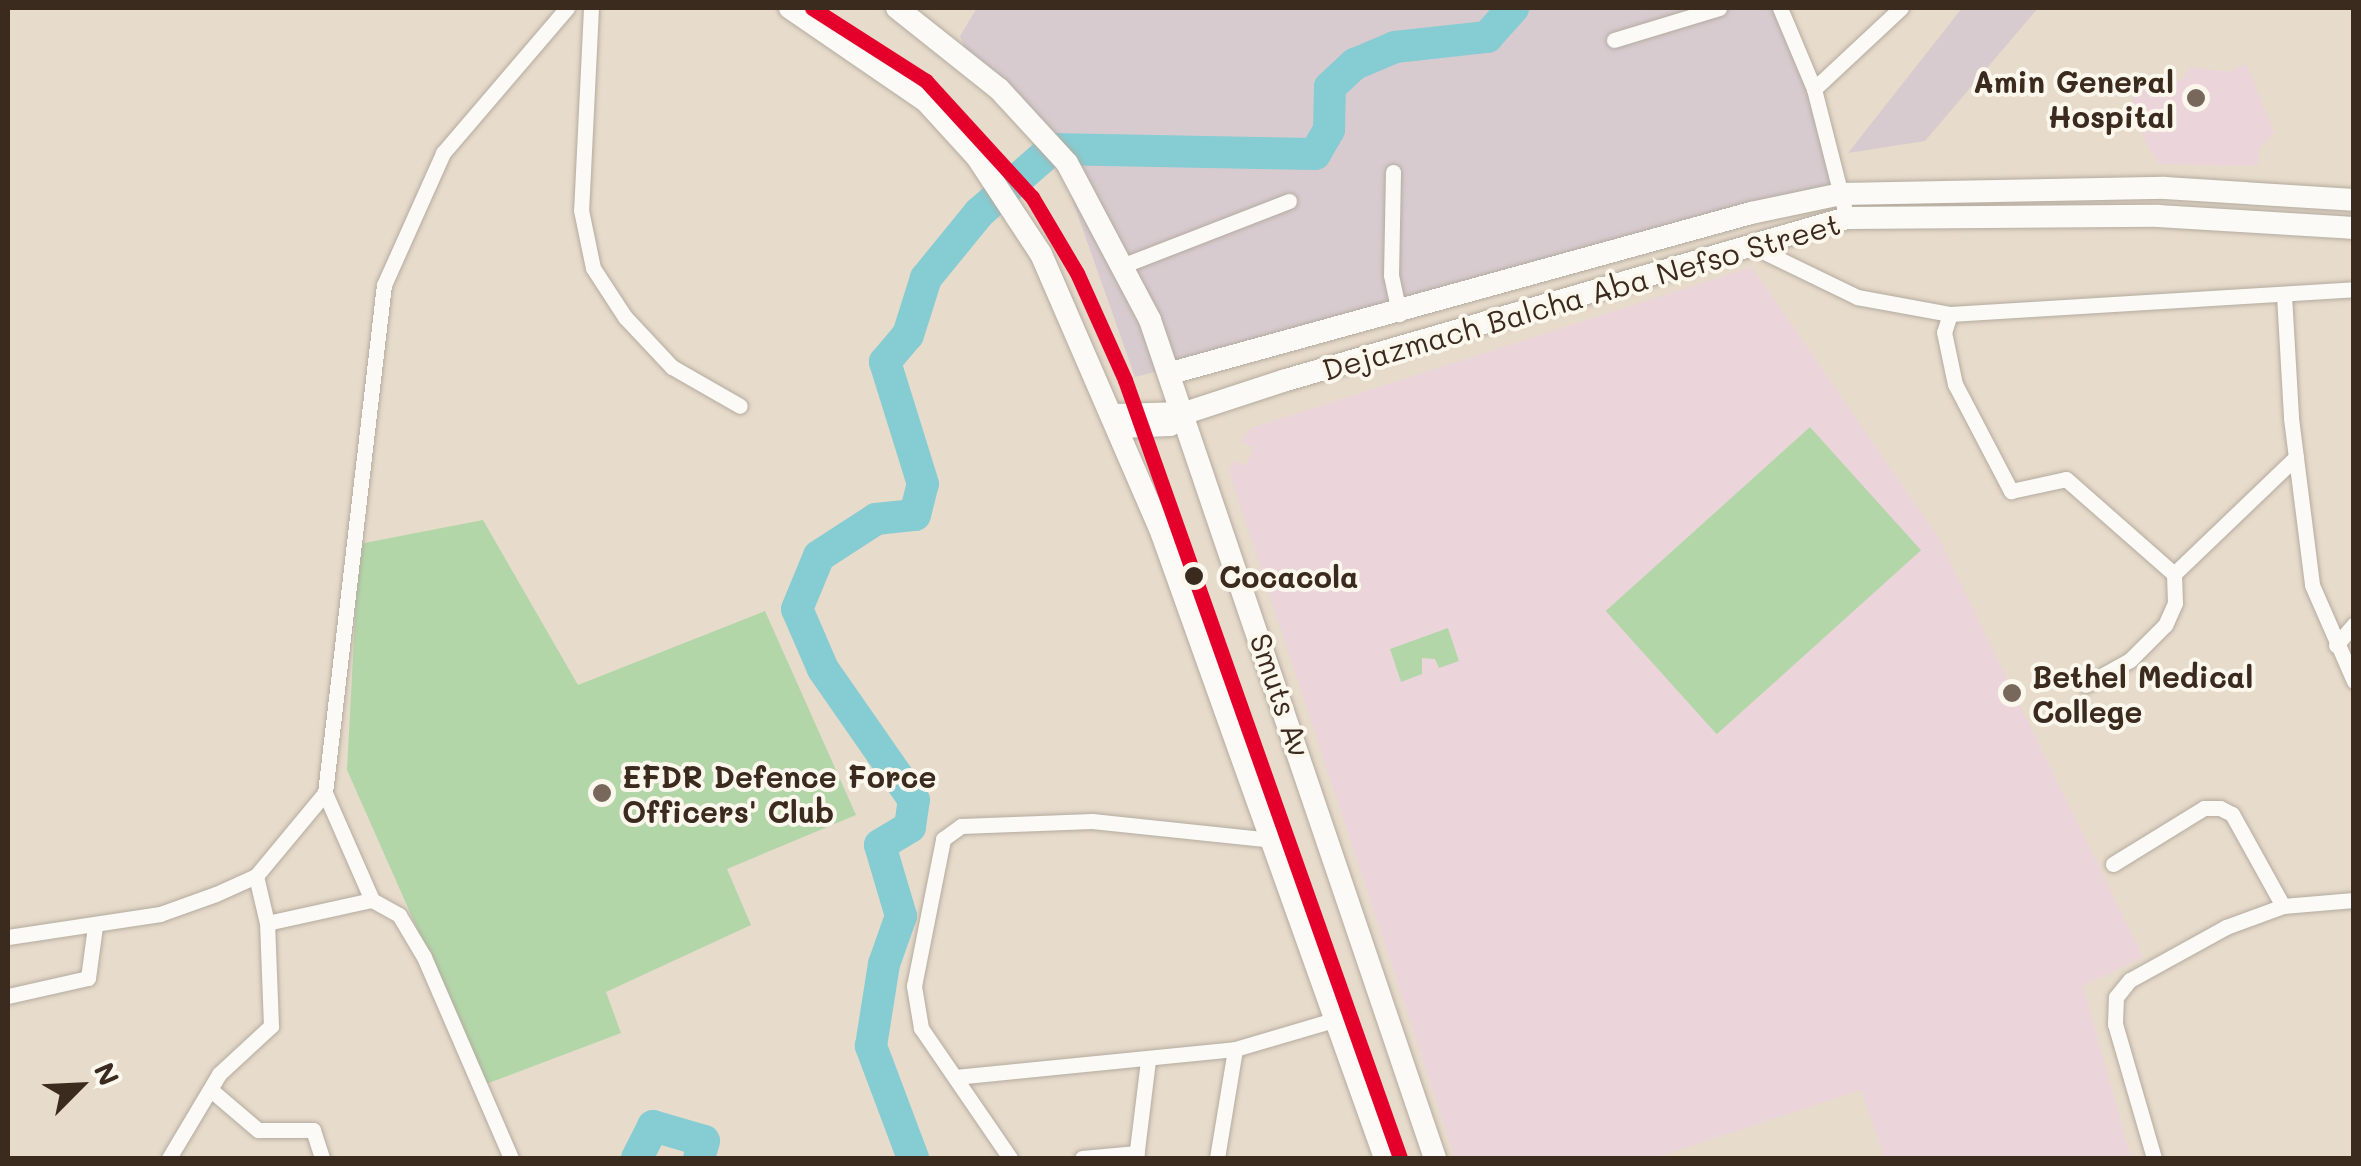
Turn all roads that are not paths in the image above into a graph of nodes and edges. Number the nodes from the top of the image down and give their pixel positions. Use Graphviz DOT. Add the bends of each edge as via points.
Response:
graph roads {
  1 [pos="567,8"];
  2 [pos="591,8"];
  3 [pos="790,8"];
  4 [pos="897,8"];
  5 [pos="1719,8"];
  6 [pos="1780,8"];
  7 [pos="1902,8"];
  8 [pos="1614,40"];
  9 [pos="1814,90"];
  10 [pos="1393,172"];
  11 [pos="1841,194"];
  12 [pos="2354,200"];
  13 [pos="1289,201"];
  14 [pos="1847,218"];
  15 [pos="2354,228"];
  16 [pos="1748,244"];
  17 [pos="1124,266"];
  18 [pos="2354,288"];
  19 [pos="2284,294"];
  20 [pos="1399,314"];
  21 [pos="1950,314"];
  22 [pos="1171,374"];
  23 [pos="740,406"];
  24 [pos="1185,412"];
  25 [pos="1120,428"];
  26 [pos="2296,457"];
  27 [pos="2174,574"];
  28 [pos="2354,624"];
  29 [pos="2336,645"];
  30 [pos="2354,681"];
  31 [pos="2085,686"];
  32 [pos="325,793"];
  33 [pos="1274,840"];
  34 [pos="2114,864"];
  35 [pos="256,876"];
  36 [pos="372,900"];
  37 [pos="2354,900"];
  38 [pos="2283,906"];
  39 [pos="267,924"];
  40 [pos="95,926"];
  41 [pos="8,936"];
  42 [pos="8,996"];
  43 [pos="1337,1019"];
  44 [pos="1235,1050"];
  45 [pos="1148,1060"];
  46 [pos="955,1077"];
  47 [pos="211,1090"];
  48 [pos="1136,1156"];
  49 [pos="170,1158"];
  50 [pos="322,1158"];
  51 [pos="511,1158"];
  52 [pos="1010,1158"];
  53 [pos="1082,1158"];
  54 [pos="1216,1158"];
  55 [pos="1385,1158"];
  56 [pos="1435,1158"];
  57 [pos="2154,1158"];
  1 -- 32 [label="street" via="442,154 384,285"];
  2 -- 23 [label="street" via="580,210 593,268 625,317 672,367"];
  3 -- 25 [label="main road" via="886,69 977,156 1017,213"];
  4 -- 17 [label="main road, Smuts Av" via="999,89 1043,136 1080,185"];
  5 -- 8 [label="street"];
  6 -- 9 [label="street"];
  7 -- 9 [label="street"];
  9 -- 11 [label="street"];
  10 -- 20 [label="street" via="1391,275"];
  11 -- 12 [label="main road, Dejazmach Balcha Aba Nefso Street" via="2165,188"];
  11 -- 14 [label="street"];
  11 -- 20 [label="main road, Dejazmach Balcha Aba Nefso Street" via="1735,217"];
  13 -- 17 [label="street"];
  14 -- 15 [label="main road, Dejazmach Balcha Aba Nefso Street" via="2158,216"];
  14 -- 16 [label="main road, Dejazmach Balcha Aba Nefso Street"];
  16 -- 21 [label="street" via="1857,297"];
  16 -- 24 [label="main road, Dejazmach Balcha Aba Nefso Street"];
  17 -- 22 [label="main road, Smuts Av"];
  18 -- 19 [label="street"];
  19 -- 21 [label="street"];
  19 -- 26 [label="street"];
  20 -- 22 [label="main road, Dejazmach Balcha Aba Nefso Street"];
  21 -- 27 [label="street" via="1944,332 1955,384 2010,491 2066,479"];
  22 -- 24 [label="main road, Smuts Av"];
  24 -- 25 [label="main road, Dejazmach Balcha Aba Nefso Street"];
  24 -- 56 [label="main road, Smuts Av"];
  25 -- 33 [label="main road"];
  26 -- 27 [label="street"];
  26 -- 29 [label="street" via="2312,585"];
  27 -- 31 [label="street" via="2175,604 2165,625 2130,660"];
  28 -- 29 [label="street"];
  29 -- 30 [label="street"];
  32 -- 35 [label="street"];
  32 -- 36 [label="street"];
  33 -- 43 [label="main road"];
  33 -- 46 [label="street" via="1092,821 952,830 943,840 914,986 921,1028"];
  34 -- 38 [label="street" via="2204,808 2220,808 2232,814"];
  35 -- 39 [label="street"];
  35 -- 40 [label="street" via="160,914"];
  36 -- 39 [label="street"];
  36 -- 51 [label="street" via="399,915 424,957"];
  37 -- 38 [label="street"];
  38 -- 57 [label="street" via="2226,927 2130,980 2116,997 2114,1024"];
  39 -- 47 [label="street" via="270,1026"];
  40 -- 41 [label="street"];
  40 -- 42 [label="street" via="88,978"];
  43 -- 44 [label="street"];
  43 -- 55 [label="main road"];
  44 -- 45 [label="street"];
  44 -- 54 [label="street"];
  45 -- 46 [label="street"];
  45 -- 48 [label="street"];
  46 -- 52 [label="street"];
  47 -- 49 [label="street"];
  47 -- 50 [label="street" via="258,1130 313,1130"];
  48 -- 53 [label="street"];
}
